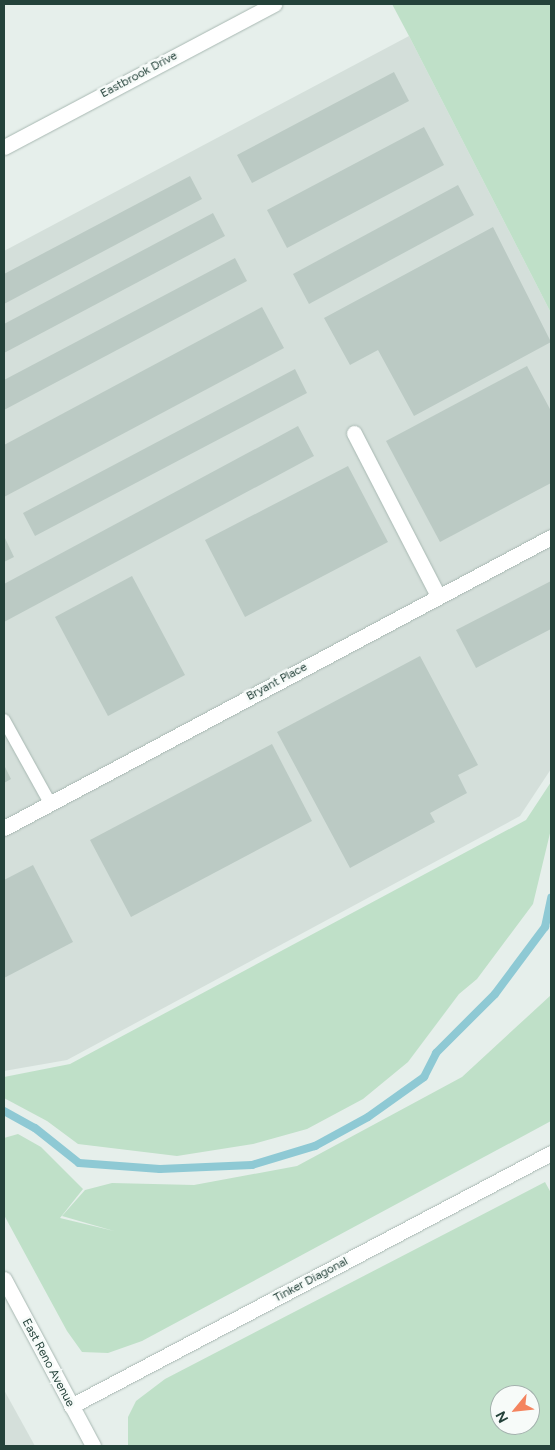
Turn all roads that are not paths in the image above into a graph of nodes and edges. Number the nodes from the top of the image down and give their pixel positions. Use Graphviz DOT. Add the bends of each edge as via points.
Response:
graph roads {
  1 [pos="274,4"];
  2 [pos="4,146"];
  3 [pos="354,433"];
  4 [pos="551,537"];
  5 [pos="438,596"];
  6 [pos="4,720"];
  7 [pos="50,804"];
  8 [pos="4,828"];
  9 [pos="551,1153"];
  10 [pos="4,1279"];
  11 [pos="71,1406"];
  12 [pos="92,1446"];
  1 -- 2 [label="street, Eastbrook Drive"];
  3 -- 5 [label="street"];
  4 -- 5 [label="street, Bryant Place"];
  5 -- 7 [label="street, Bryant Place"];
  6 -- 7 [label="lane"];
  7 -- 8 [label="street, Bryant Place"];
  9 -- 11 [label="street, Tinker Diagonal"];
  10 -- 11 [label="street, East Reno Avenue"];
  11 -- 12 [label="street, East Reno Avenue"];
}
